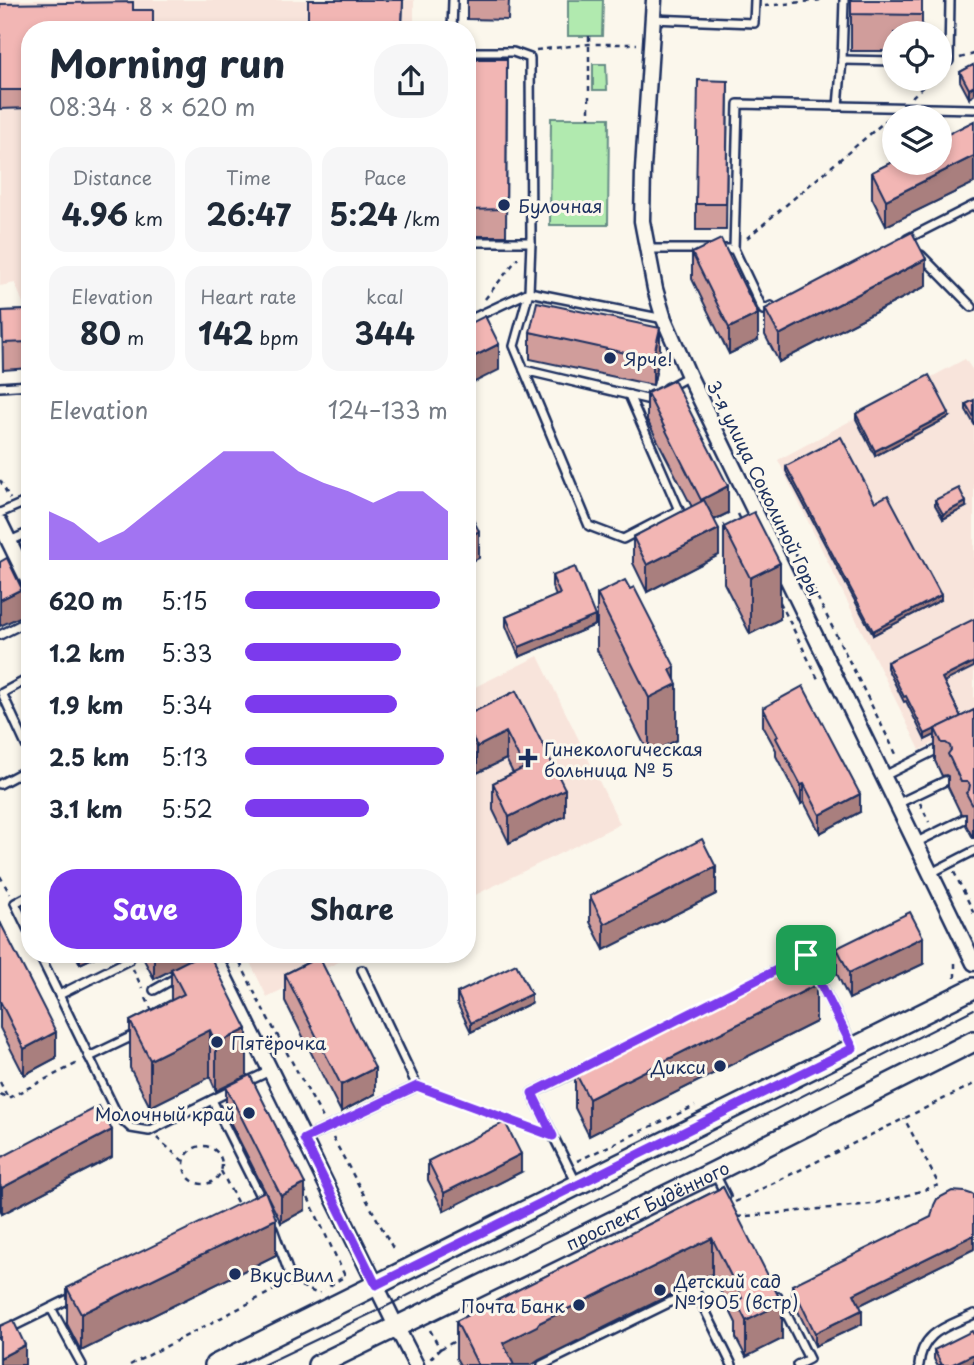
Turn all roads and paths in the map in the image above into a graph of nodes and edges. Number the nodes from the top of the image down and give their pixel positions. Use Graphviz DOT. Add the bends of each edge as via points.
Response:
graph roads {
  1 [pos="453,0"];
  2 [pos="654,0"];
  3 [pos="822,0"];
  4 [pos="844,0"];
  5 [pos="950,0"];
  6 [pos="755,4"];
  7 [pos="652,19"];
  8 [pos="452,21"];
  9 [pos="950,21"];
  10 [pos="589,36"];
  11 [pos="589,44"];
  12 [pos="651,45"];
  13 [pos="476,52"];
  14 [pos="513,52"];
  15 [pos="842,60"];
  16 [pos="882,61"];
  17 [pos="918,91"];
  18 [pos="903,105"];
  19 [pos="838,106"];
  20 [pos="882,107"];
  21 [pos="952,108"];
  22 [pos="974,109"];
  23 [pos="589,118"];
  24 [pos="882,123"];
  25 [pos="974,205"];
  26 [pos="906,239"];
  27 [pos="476,242"];
  28 [pos="531,242"];
  29 [pos="894,245"];
  30 [pos="647,249"];
  31 [pos="733,249"];
  32 [pos="529,292"];
  33 [pos="775,304"];
  34 [pos="972,307"];
  35 [pos="476,310"];
  36 [pos="476,317"];
  37 [pos="664,319"];
  38 [pos="524,370"];
  39 [pos="689,376"];
  40 [pos="21,386"];
  41 [pos="0,387"];
  42 [pos="629,394"];
  43 [pos="0,480"];
  44 [pos="6,492"];
  45 [pos="768,499"];
  46 [pos="21,504"];
  47 [pos="0,513"];
  48 [pos="0,523"];
  49 [pos="21,536"];
  50 [pos="9,541"];
  51 [pos="21,566"];
  52 [pos="21,624"];
  53 [pos="0,635"];
  54 [pos="21,683"];
  55 [pos="21,734"];
  56 [pos="950,743"];
  57 [pos="902,767"];
  58 [pos="21,773"];
  59 [pos="883,776"];
  60 [pos="945,781"];
  61 [pos="0,784"];
  62 [pos="915,795"];
  63 [pos="897,804"];
  64 [pos="964,819"];
  65 [pos="935,833"];
  66 [pos="915,843"];
  67 [pos="974,851"];
  68 [pos="949,864"];
  69 [pos="930,873"];
  70 [pos="0,876"];
  71 [pos="21,900"];
  72 [pos="15,903"];
  73 [pos="974,913"];
  74 [pos="21,915"];
  75 [pos="953,953"];
  76 [pos="43,963"];
  77 [pos="123,963"];
  78 [pos="214,963"];
  79 [pos="240,963"];
  80 [pos="974,963"];
  81 [pos="362,970"];
  82 [pos="187,972"];
  83 [pos="954,979"];
  84 [pos="744,986"];
  85 [pos="974,988"];
  86 [pos="154,990"];
  87 [pos="59,995"];
  88 [pos="146,1029"];
  89 [pos="974,1041"];
  90 [pos="853,1048"];
  91 [pos="89,1057"];
  92 [pos="594,1062"];
  93 [pos="270,1070"];
  94 [pos="0,1082"];
  95 [pos="974,1084"];
  96 [pos="417,1086"];
  97 [pos="0,1094"];
  98 [pos="8,1098"];
  99 [pos="212,1100"];
  100 [pos="118,1116"];
  101 [pos="904,1118"];
  102 [pos="107,1122"];
  103 [pos="328,1127"];
  104 [pos="149,1131"];
  105 [pos="553,1136"];
  106 [pos="304,1139"];
  107 [pos="183,1161"];
  108 [pos="221,1171"];
  109 [pos="713,1172"];
  110 [pos="578,1185"];
  111 [pos="304,1190"];
  112 [pos="264,1202"];
  113 [pos="730,1204"];
  114 [pos="243,1213"];
  115 [pos="737,1217"];
  116 [pos="395,1252"];
  117 [pos="292,1281"];
  118 [pos="376,1285"];
  119 [pos="773,1288"];
  120 [pos="87,1290"];
  121 [pos="51,1308"];
  122 [pos="974,1314"];
  123 [pos="396,1326"];
  124 [pos="429,1328"];
  125 [pos="0,1333"];
  126 [pos="464,1337"];
  127 [pos="440,1349"];
  128 [pos="82,1365"];
  129 [pos="130,1365"];
  130 [pos="215,1365"];
  131 [pos="318,1365"];
  132 [pos="416,1365"];
  133 [pos="431,1365"];
  134 [pos="542,1365"];
  135 [pos="732,1365"];
  136 [pos="797,1365"];
  137 [pos="919,1365"];
  1 -- 8 [label="lane"];
  2 -- 7 [label="street, 3-я улица Соколиной Горы"];
  3 -- 6 [label="path"];
  4 -- 15 [label="lane"];
  5 -- 9 [label="lane"];
  6 -- 7 [label="lane" via="754,23"];
  7 -- 12 [label="street, 3-я улица Соколиной Горы"];
  10 -- 11 [label="path"];
  11 -- 12 [label="path"];
  11 -- 14 [label="path"];
  11 -- 23 [label="path"];
  12 -- 30 [label="street, 3-я улица Соколиной Горы" via="643,169 642,221"];
  13 -- 14 [label="lane"];
  14 -- 28 [label="lane" via="530,58"];
  15 -- 16 [label="lane"];
  15 -- 19 [label="lane"];
  17 -- 18 [label="path"];
  19 -- 20 [label="lane"];
  19 -- 31 [label="lane" via="738,104"];
  21 -- 22 [label="lane"];
  24 -- 31 [label="path"];
  25 -- 26 [label="lane"];
  26 -- 29 [label="lane"];
  26 -- 34 [label="lane"];
  27 -- 28 [label="lane"];
  28 -- 32 [label="lane"];
  28 -- 35 [label="path"];
  30 -- 31 [label="lane"];
  30 -- 37 [label="street, 3-я улица Соколиной Горы"];
  31 -- 33 [label="lane" via="763,310"];
  32 -- 36 [label="lane"];
  32 -- 37 [label="lane"];
  32 -- 38 [label="lane" via="514,346"];
  37 -- 39 [label="street, 3-я улица Соколиной Горы"];
  38 -- 42 [label="lane"];
  38 -- 42 [label="lane" via="589,526 623,539 679,510"];
  39 -- 42 [label="lane" via="646,399"];
  39 -- 59 [label="street, 3-я улица Соколиной Горы"];
  40 -- 41 [label="lane"];
  43 -- 44 [label="path"];
  45 -- 57 [label="path"];
  46 -- 47 [label="lane"];
  48 -- 50 [label="street"];
  49 -- 50 [label="lane"];
  50 -- 51 [label="street"];
  52 -- 53 [label="lane"];
  54 -- 55 [label="lane" via="2,693"];
  56 -- 57 [label="lane"];
  57 -- 59 [label="lane"];
  58 -- 61 [label="lane"];
  59 -- 63 [label="street, 3-я улица Соколиной Горы"];
  60 -- 62 [label="lane"];
  62 -- 63 [label="lane"];
  62 -- 65 [label="path"];
  63 -- 66 [label="street, 3-я улица Соколиной Горы"];
  64 -- 65 [label="lane"];
  65 -- 66 [label="lane"];
  66 -- 69 [label="street, 3-я улица Соколиной Горы"];
  67 -- 68 [label="lane"];
  68 -- 69 [label="lane"];
  68 -- 73 [label="path"];
  69 -- 80 [label="street, 3-я улица Соколиной Горы"];
  70 -- 72 [label="path"];
  71 -- 72 [label="lane"];
  72 -- 74 [label="lane"];
  75 -- 83 [label="path"];
  76 -- 87 [label="lane"];
  77 -- 87 [label="lane"];
  78 -- 93 [label="street"];
  79 -- 103 [label="path"];
  81 -- 96 [label="lane"];
  82 -- 86 [label="lane"];
  84 -- 90 [label="lane" via="806,955"];
  85 -- 90 [label="main road"];
  87 -- 91 [label="lane"];
  88 -- 91 [label="lane"];
  89 -- 109 [label="main road, проспект Будённого"];
  90 -- 110 [label="main road"];
  91 -- 98 [label="path"];
  91 -- 100 [label="lane"];
  92 -- 105 [label="lane" via="532,1093"];
  93 -- 99 [label="lane"];
  93 -- 106 [label="street"];
  94 -- 98 [label="path"];
  95 -- 101 [label="path"];
  96 -- 103 [label="lane"];
  96 -- 105 [label="path"];
  97 -- 98 [label="path"];
  99 -- 104 [label="lane"];
  99 -- 112 [label="lane"];
  100 -- 102 [label="lane"];
  100 -- 104 [label="lane" via="131,1128"];
  101 -- 113 [label="path"];
  101 -- 115 [label="path" via="939,1185 872,1203"];
  103 -- 106 [label="lane"];
  103 -- 116 [label="path"];
  104 -- 107 [label="path"];
  105 -- 110 [label="lane"];
  106 -- 118 [label="street"];
  107 -- 108 [label="path" via="186,1175 202,1185 213,1182"];
  107 -- 108 [label="path" via="190,1150 210,1147 220,1156"];
  108 -- 114 [label="path"];
  109 -- 113 [label="lane"];
  109 -- 123 [label="main road, проспект Будённого"];
  110 -- 118 [label="main road"];
  111 -- 117 [label="path" via="345,1276 318,1294"];
  112 -- 114 [label="lane"];
  112 -- 117 [label="lane"];
  113 -- 115 [label="lane"];
  117 -- 129 [label="path"];
  118 -- 123 [label="street"];
  118 -- 130 [label="main road"];
  119 -- 136 [label="lane" via="809,1359"];
  120 -- 121 [label="lane"];
  121 -- 125 [label="lane"];
  121 -- 128 [label="lane"];
  122 -- 137 [label="lane" via="931,1335 920,1352"];
  123 -- 131 [label="main road, проспект Будённого"];
  123 -- 132 [label="street"];
  124 -- 127 [label="path"];
  126 -- 127 [label="path"];
  127 -- 133 [label="path" via="429,1361"];
  134 -- 135 [label="lane" via="695,1290"];
}
